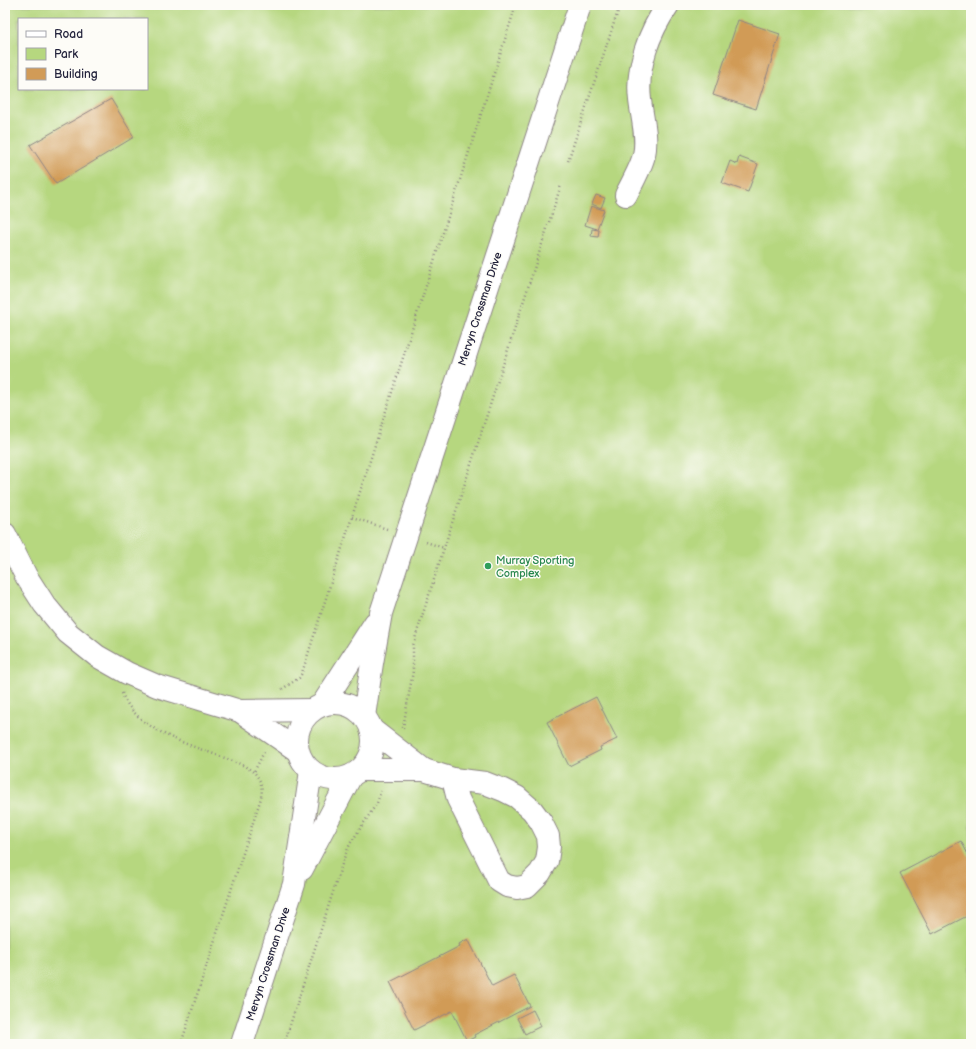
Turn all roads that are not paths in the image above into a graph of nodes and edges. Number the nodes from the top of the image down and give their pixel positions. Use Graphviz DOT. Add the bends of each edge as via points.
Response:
graph roads {
  1 [pos="580,5"];
  2 [pos="668,5"];
  3 [pos="626,195"];
  4 [pos="5,534"];
  5 [pos="381,613"];
  6 [pos="317,708"];
  7 [pos="240,711"];
  8 [pos="368,722"];
  9 [pos="298,751"];
  10 [pos="424,770"];
  11 [pos="311,771"];
  12 [pos="355,773"];
  13 [pos="453,779"];
  14 [pos="294,884"];
  15 [pos="242,1044"];
  1 -- 5 [label="street, Mervyn Crossman Drive"];
  2 -- 3 [label="street" via="651,34 639,76 644,156"];
  4 -- 7 [label="street" via="26,576 44,604 68,633 97,656 127,673 158,686"];
  5 -- 6 [label="street, Mervyn Crossman Drive"];
  5 -- 8 [label="street, Mervyn Crossman Drive" via="372,663"];
  6 -- 7 [label="street"];
  6 -- 8 [label="street" via="334,703 345,704 356,709"];
  6 -- 9 [label="street" via="304,719 299,729"];
  7 -- 9 [label="street"];
  8 -- 10 [label="street"];
  8 -- 12 [label="street" via="373,740 372,751 367,762"];
  9 -- 11 [label="street"];
  10 -- 12 [label="street"];
  10 -- 13 [label="street"];
  11 -- 12 [label="street" via="330,779 340,779"];
  11 -- 14 [label="street, Mervyn Crossman Drive"];
  12 -- 14 [label="street, Mervyn Crossman Drive"];
  13 -- 13 [label="street" via="485,783 503,790 517,797 541,822 548,836 546,861 540,874 527,886 517,888 499,881 458,799"];
  14 -- 15 [label="street, Mervyn Crossman Drive"];
}
